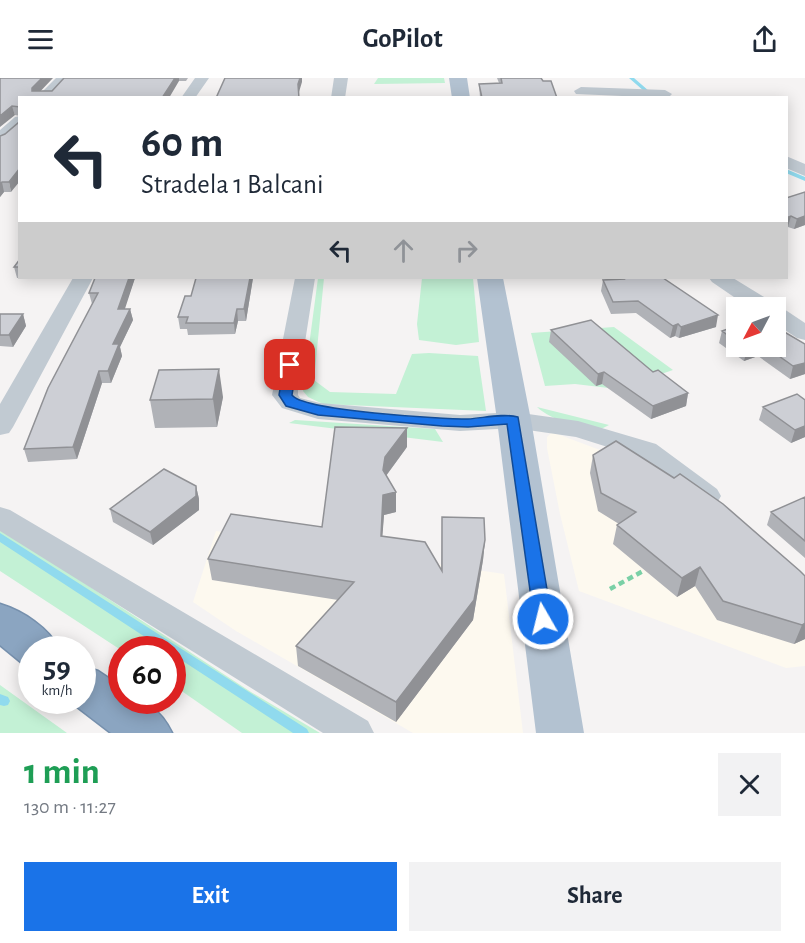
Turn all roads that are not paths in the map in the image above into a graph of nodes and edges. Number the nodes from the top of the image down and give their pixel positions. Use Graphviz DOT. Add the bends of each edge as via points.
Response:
graph roads {
  1 [pos="63,78"];
  2 [pos="202,78"];
  3 [pos="341,78"];
  4 [pos="458,78"];
  5 [pos="644,78"];
  6 [pos="579,89"];
  7 [pos="659,95"];
  8 [pos="45,96"];
  9 [pos="189,96"];
  10 [pos="338,96"];
  11 [pos="461,96"];
  12 [pos="18,122"];
  13 [pos="0,139"];
  14 [pos="788,162"];
  15 [pos="805,171"];
  16 [pos="82,279"];
  17 [pos="305,279"];
  18 [pos="490,279"];
  19 [pos="721,279"];
  20 [pos="749,297"];
  21 [pos="786,321"];
  22 [pos="805,333"];
  23 [pos="9,390"];
  24 [pos="513,420"];
  25 [pos="0,427"];
  26 [pos="729,514"];
  27 [pos="0,518"];
  28 [pos="0,621"];
  29 [pos="20,636"];
  30 [pos="96,695"];
  31 [pos="148,733"];
  32 [pos="355,733"];
  33 [pos="560,733"];
  1 -- 8 [label="street"];
  2 -- 9 [label="street"];
  3 -- 10 [label="street"];
  4 -- 11 [label="main road"];
  5 -- 7 [label="street"];
  6 -- 7 [label="street"];
  12 -- 13 [label="street"];
  14 -- 15 [label="street"];
  16 -- 23 [label="street"];
  17 -- 24 [label="street" via="285,395 291,403 318,411 425,421"];
  18 -- 24 [label="main road"];
  19 -- 20 [label="street"];
  21 -- 22 [label="street"];
  23 -- 25 [label="street"];
  24 -- 26 [label="street" via="578,429 629,443 665,463"];
  24 -- 33 [label="main road"];
  27 -- 32 [label="street"];
  28 -- 29 [label="highway"];
  30 -- 31 [label="highway"];
}
